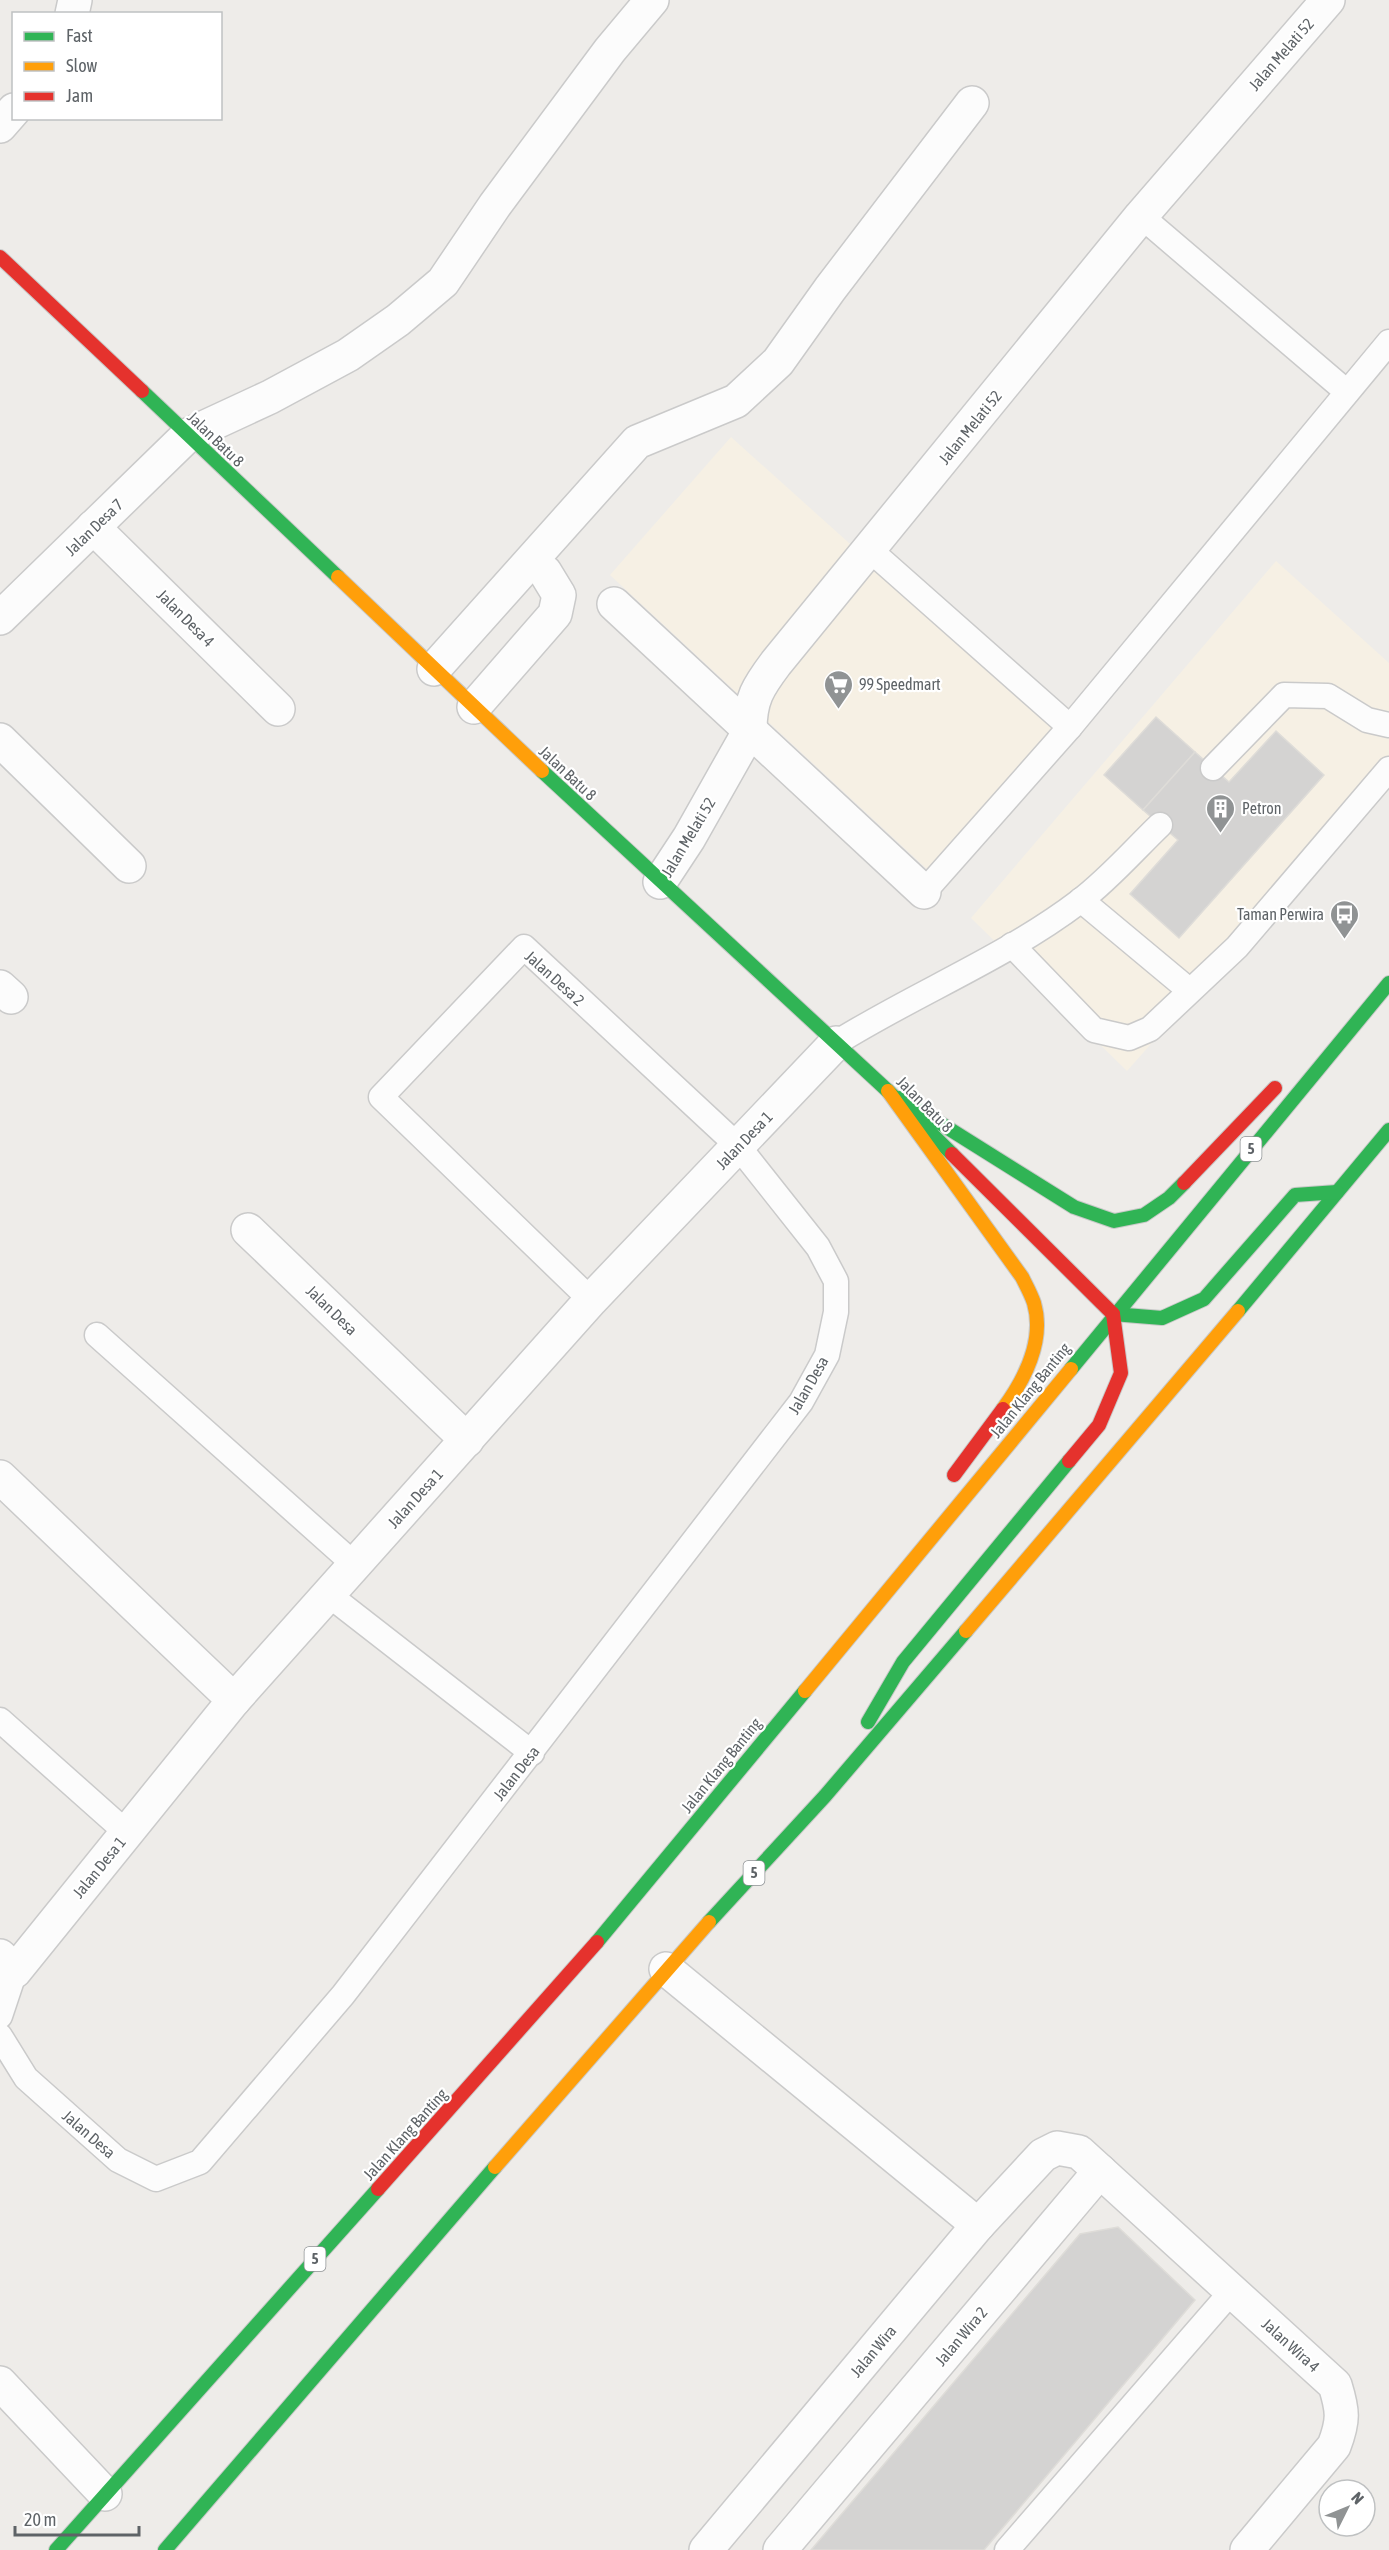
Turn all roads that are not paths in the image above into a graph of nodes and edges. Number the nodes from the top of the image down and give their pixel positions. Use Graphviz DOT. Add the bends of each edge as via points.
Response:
graph roads {
  1 [pos="652,0"];
  2 [pos="1328,0"];
  3 [pos="972,103"];
  4 [pos="12,112"];
  5 [pos="0,126"];
  6 [pos="1141,216"];
  7 [pos="0,257"];
  8 [pos="1389,342"];
  9 [pos="1347,392"];
  10 [pos="188,435"];
  11 [pos="93,527"];
  12 [pos="870,550"];
  13 [pos="532,562"];
  14 [pos="614,604"];
  15 [pos="0,618"];
  16 [pos="434,669"];
  17 [pos="474,707"];
  18 [pos="278,709"];
  19 [pos="1389,725"];
  20 [pos="1070,727"];
  21 [pos="750,730"];
  22 [pos="0,740"];
  23 [pos="1213,768"];
  24 [pos="1389,769"];
  25 [pos="1160,825"];
  26 [pos="129,866"];
  27 [pos="660,882"];
  28 [pos="924,892"];
  29 [pos="1081,900"];
  30 [pos="1012,945"];
  31 [pos="1389,971"];
  32 [pos="1389,983"];
  33 [pos="1189,990"];
  34 [pos="1332,1030"];
  35 [pos="836,1043"];
  36 [pos="1283,1080"];
  37 [pos="888,1091"];
  38 [pos="1389,1130"];
  39 [pos="738,1146"];
  40 [pos="1337,1192"];
  41 [pos="248,1230"];
  42 [pos="591,1300"];
  43 [pos="1113,1314"];
  44 [pos="98,1335"];
  45 [pos="467,1440"];
  46 [pos="0,1478"];
  47 [pos="945,1487"];
  48 [pos="355,1565"];
  49 [pos="868,1593"];
  50 [pos="329,1595"];
  51 [pos="234,1701"];
  52 [pos="0,1720"];
  53 [pos="532,1753"];
  54 [pos="741,1767"];
  55 [pos="825,1796"];
  56 [pos="127,1833"];
  57 [pos="8,1964"];
  58 [pos="666,1969"];
  59 [pos="0,2016"];
  60 [pos="0,2036"];
  61 [pos="1100,2171"];
  62 [pos="978,2225"];
  63 [pos="1232,2291"];
  64 [pos="0,2383"];
  65 [pos="105,2494"];
  66 [pos="56,2550"];
  67 [pos="165,2550"];
  68 [pos="706,2550"];
  69 [pos="780,2550"];
  70 [pos="1007,2550"];
  71 [pos="1247,2550"];
  1 -- 10 [label="street, Jalan Desa 7" via="508,187 443,282 348,355"];
  2 -- 6 [label="street, Jalan Melati 52"];
  3 -- 13 [label="street" via="778,362 736,401 637,442"];
  4 -- 5 [label="street"];
  6 -- 9 [label="lane"];
  6 -- 12 [label="street, Jalan Melati 52"];
  7 -- 10 [label="main road, Jalan Batu 8"];
  8 -- 9 [label="lane"];
  9 -- 20 [label="lane"];
  10 -- 11 [label="street, Jalan Desa 7"];
  10 -- 16 [label="main road, Jalan Batu 8"];
  11 -- 15 [label="street, Jalan Desa 7"];
  11 -- 18 [label="street, Jalan Desa 4"];
  12 -- 20 [label="lane"];
  12 -- 21 [label="street, Jalan Melati 52" via="756,690"];
  13 -- 16 [label="street"];
  13 -- 17 [label="street" via="545,572 559,596 555,614"];
  14 -- 21 [label="street"];
  16 -- 17 [label="main road, Jalan Batu 8"];
  17 -- 27 [label="main road, Jalan Batu 8"];
  19 -- 23 [label="lane" via="1367,720 1328,696 1284,695"];
  20 -- 28 [label="lane"];
  21 -- 27 [label="street, Jalan Melati 52" via="690,838"];
  21 -- 28 [label="street"];
  22 -- 26 [label="street"];
  24 -- 33 [label="lane" via="1237,947"];
  25 -- 29 [label="lane"];
  27 -- 35 [label="main road, Jalan Batu 8"];
  29 -- 30 [label="lane"];
  29 -- 33 [label="lane"];
  30 -- 33 [label="lane" via="1094,1030 1129,1038 1150,1029"];
  30 -- 35 [label="lane" via="883,1013"];
  31 -- 34 [label="main road"];
  32 -- 43 [label="main road, Jalan Klang Banting / 5"];
  35 -- 37 [label="main road, Jalan Batu 8"];
  35 -- 39 [label="street, Jalan Desa 1"];
  36 -- 37 [label="main road" via="1169,1198 1144,1215 1114,1221 1074,1208"];
  37 -- 43 [label="main road, Jalan Batu 8"];
  37 -- 47 [label="main road" via="1022,1277 1034,1304 1032,1362 1013,1395"];
  38 -- 40 [label="main road, 5"];
  39 -- 42 [label="street, Jalan Desa 1"];
  39 -- 42 [label="lane, Jalan Desa 2" via="524,947 381,1097"];
  39 -- 53 [label="lane, Jalan Desa" via="818,1247 836,1281 836,1312 827,1355 801,1402"];
  40 -- 43 [label="main road" via="1295,1195 1204,1299 1162,1318"];
  40 -- 55 [label="main road, 5"];
  41 -- 45 [label="street, Jalan Desa"];
  42 -- 45 [label="street, Jalan Desa 1"];
  43 -- 54 [label="main road, Jalan Klang Banting / 5"];
  43 -- 55 [label="main road" via="1121,1373 1099,1425 903,1662"];
  44 -- 48 [label="lane"];
  45 -- 48 [label="street, Jalan Desa 1"];
  46 -- 51 [label="street"];
  48 -- 50 [label="street, Jalan Desa 1"];
  49 -- 54 [label="main road"];
  50 -- 51 [label="street, Jalan Desa 1"];
  50 -- 53 [label="lane"];
  51 -- 56 [label="street, Jalan Desa 1"];
  52 -- 56 [label="lane"];
  53 -- 60 [label="lane, Jalan Desa" via="343,1995 201,2162 156,2180 118,2160 26,2078"];
  54 -- 65 [label="main road, Jalan Klang Banting / 5" via="575,1969"];
  55 -- 58 [label="main road, 5"];
  56 -- 57 [label="street, Jalan Desa 1"];
  57 -- 59 [label="lane"];
  58 -- 62 [label="street"];
  58 -- 67 [label="main road, 5"];
  61 -- 62 [label="street, Jalan Wira" via="1079,2152 1057,2148 1043,2155"];
  61 -- 63 [label="street, Jalan Wira 4"];
  61 -- 69 [label="street, Jalan Wira 2"];
  62 -- 68 [label="street, Jalan Wira"];
  63 -- 70 [label="lane"];
  63 -- 71 [label="street, Jalan Wira 4" via="1335,2385 1342,2411 1334,2446"];
  64 -- 65 [label="street"];
  65 -- 66 [label="main road, Jalan Klang Banting / 5"];
}
